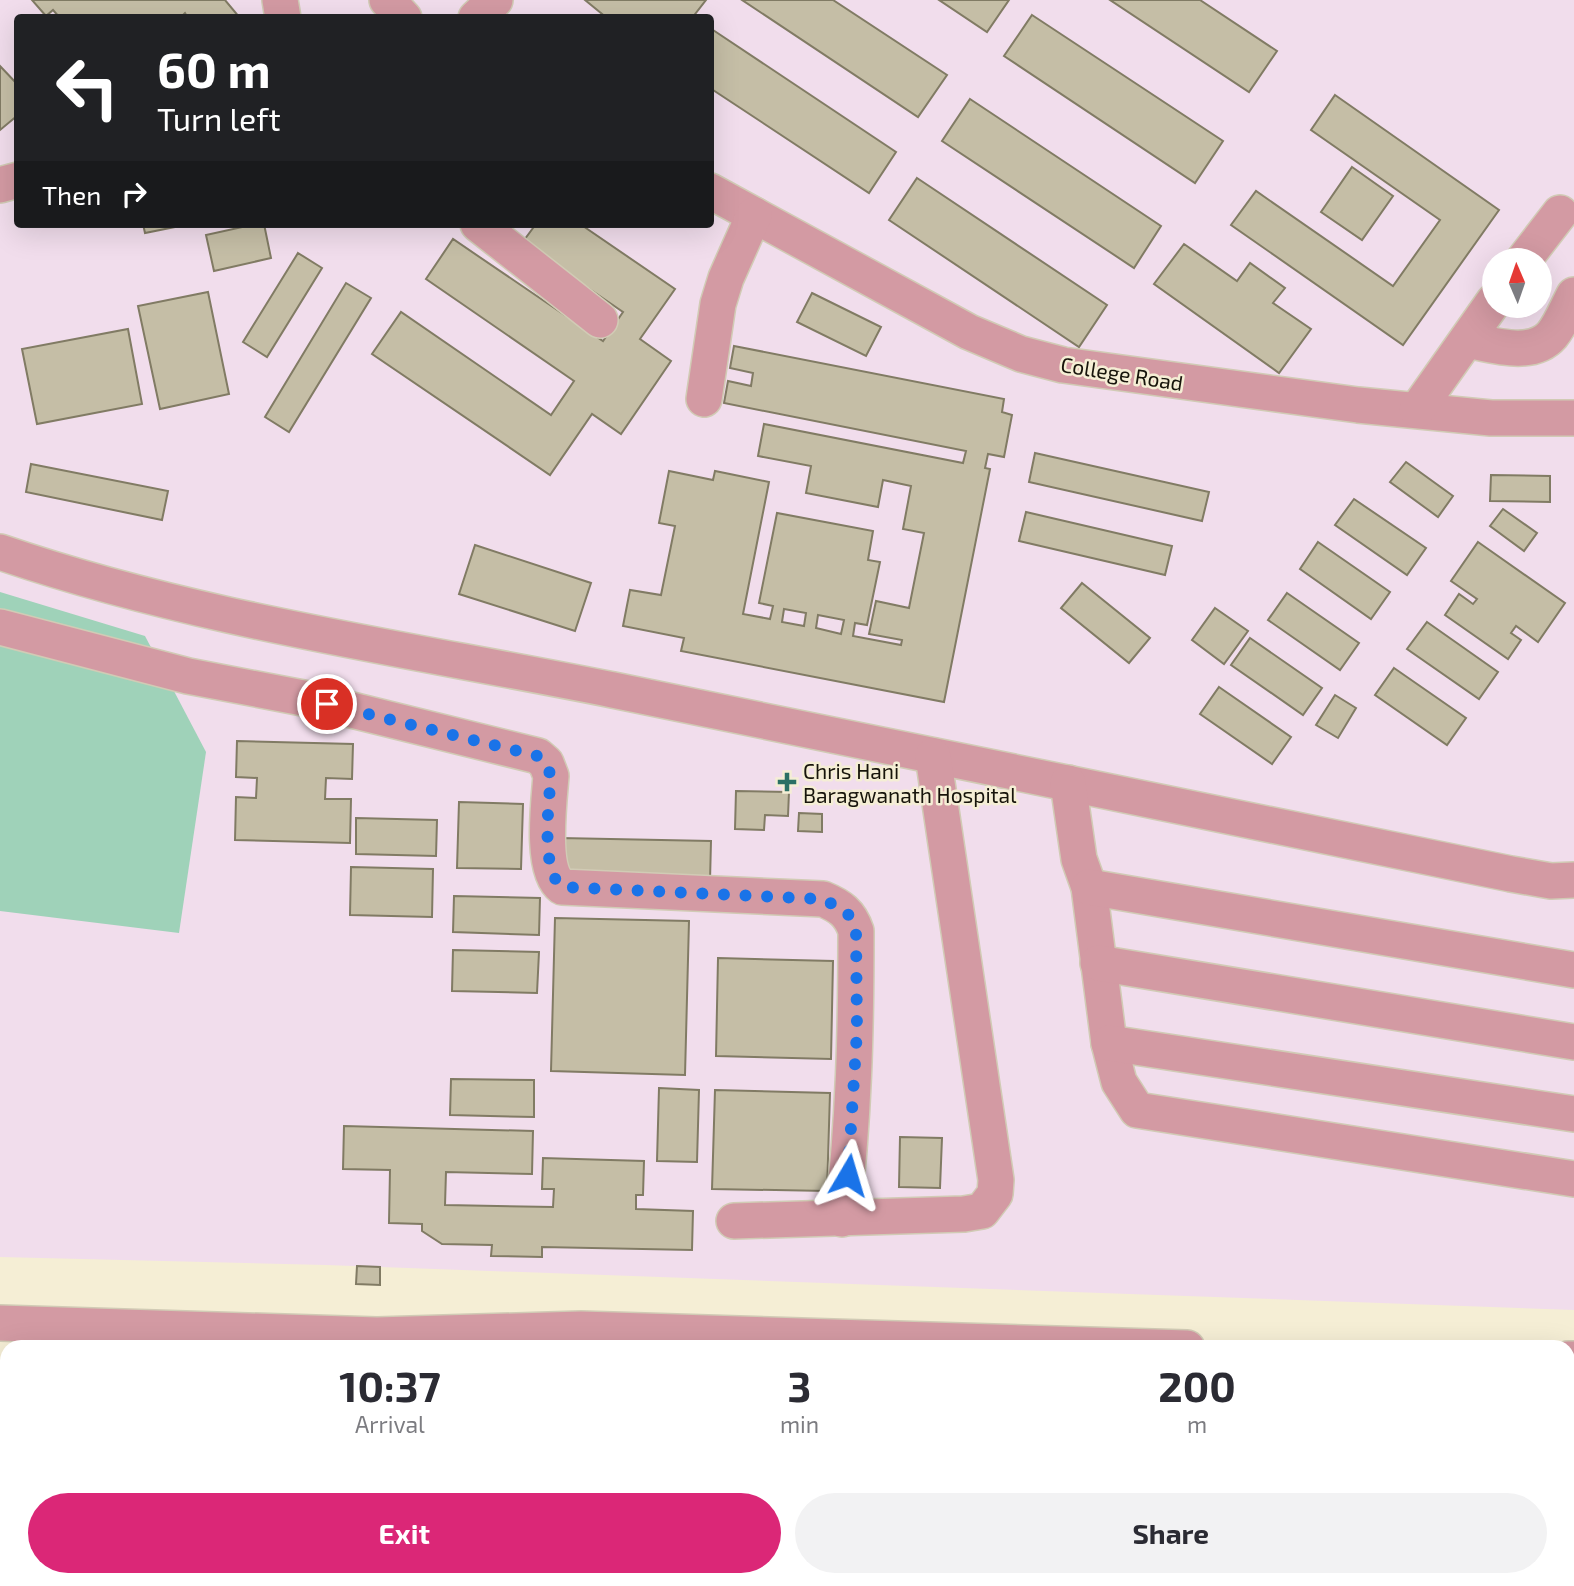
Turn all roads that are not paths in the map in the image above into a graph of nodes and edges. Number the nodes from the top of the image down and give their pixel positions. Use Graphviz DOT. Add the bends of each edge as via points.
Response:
graph roads {
  1 [pos="387,0"];
  2 [pos="495,0"];
  3 [pos="400,14"];
  4 [pos="480,14"];
  5 [pos="714,193"];
  6 [pos="1560,213"];
  7 [pos="754,215"];
  8 [pos="483,228"];
  9 [pos="1533,248"];
  10 [pos="1574,295"];
  11 [pos="1482,318"];
  12 [pos="600,320"];
  13 [pos="1467,340"];
  14 [pos="704,399"];
  15 [pos="1417,410"];
  16 [pos="1574,418"];
  17 [pos="0,552"];
  18 [pos="0,627"];
  19 [pos="933,756"];
  20 [pos="1068,783"];
  21 [pos="1574,880"];
  22 [pos="1089,887"];
  23 [pos="1098,963"];
  24 [pos="1574,970"];
  25 [pos="1574,1042"];
  26 [pos="1109,1043"];
  27 [pos="1574,1114"];
  28 [pos="1574,1179"];
  29 [pos="842,1219"];
  30 [pos="734,1222"];
  31 [pos="0,1323"];
  32 [pos="581,1338"];
  33 [pos="356,1340"];
  34 [pos="445,1340"];
  35 [pos="702,1340"];
  1 -- 3 [label="street"];
  2 -- 4 [label="street"];
  5 -- 7 [label="street, College Road"];
  6 -- 9 [label="street"];
  7 -- 14 [label="street" via="718,304"];
  7 -- 15 [label="street, College Road" via="969,332 1021,354 1063,365"];
  8 -- 12 [label="street"];
  10 -- 13 [label="street" via="1552,335 1536,346 1511,348"];
  11 -- 13 [label="street"];
  13 -- 15 [label="street"];
  15 -- 16 [label="street, College Road" via="1491,418"];
  17 -- 19 [label="street" via="132,593"];
  18 -- 29 [label="street" via="188,676 303,698 538,756 551,776 549,865 562,887 823,899 840,906 856,931 857,1031 853,1131"];
  19 -- 20 [label="street"];
  19 -- 29 [label="street" via="995,1194 985,1209 977,1212"];
  20 -- 21 [label="street" via="1511,874"];
  20 -- 22 [label="street" via="1079,859"];
  22 -- 23 [label="street"];
  22 -- 24 [label="street"];
  23 -- 25 [label="street"];
  23 -- 26 [label="street"];
  26 -- 27 [label="street"];
  26 -- 28 [label="street" via="1119,1082 1137,1110"];
  29 -- 30 [label="street"];
  31 -- 33 [label="street"];
  32 -- 34 [label="street"];
  32 -- 35 [label="street"];
}
